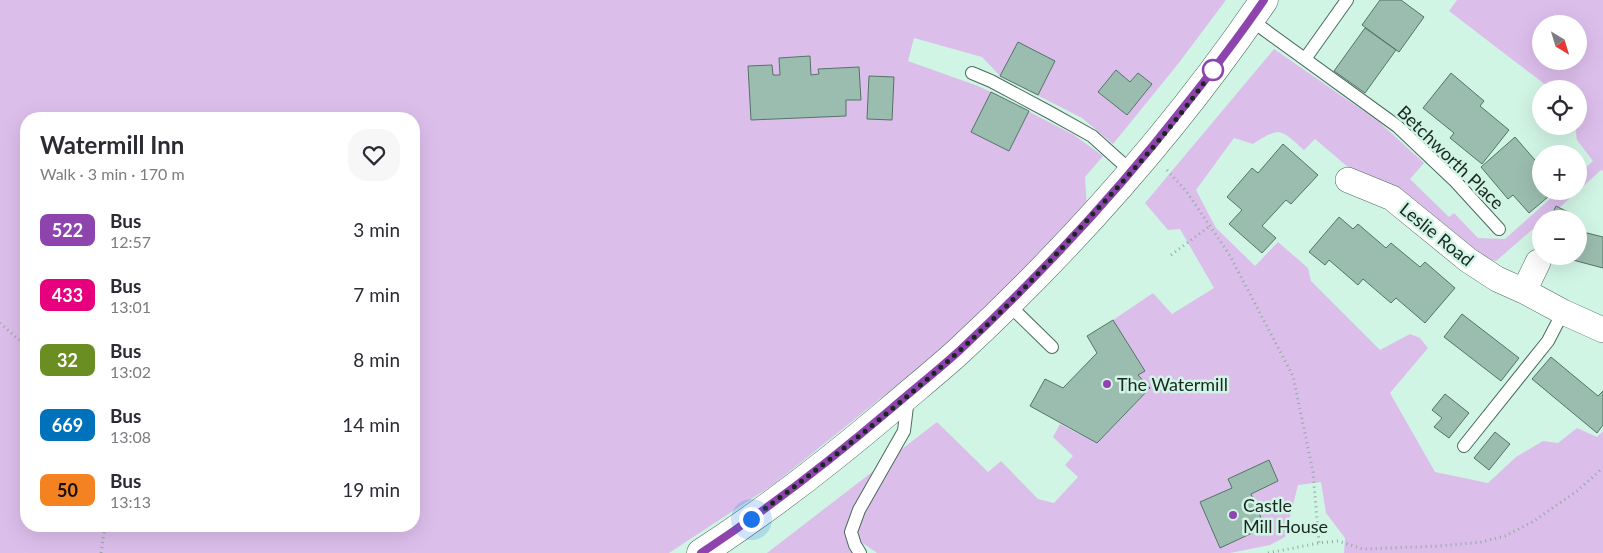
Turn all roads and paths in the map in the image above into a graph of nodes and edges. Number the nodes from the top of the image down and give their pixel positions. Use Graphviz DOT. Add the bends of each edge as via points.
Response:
graph roads {
  1 [pos="1347,0"];
  2 [pos="1258,10"];
  3 [pos="1305,59"];
  4 [pos="972,73"];
  5 [pos="1140,163"];
  6 [pos="1348,180"];
  7 [pos="1210,226"];
  8 [pos="1499,229"];
  9 [pos="1171,255"];
  10 [pos="1537,265"];
  11 [pos="1524,291"];
  12 [pos="1008,304"];
  13 [pos="1563,312"];
  14 [pos="0,322"];
  15 [pos="1603,330"];
  16 [pos="20,340"];
  17 [pos="1052,346"];
  18 [pos="908,394"];
  19 [pos="1464,446"];
  20 [pos="1603,468"];
  21 [pos="105,532"];
  22 [pos="1318,543"];
  23 [pos="102,553"];
  24 [pos="701,553"];
  25 [pos="860,553"];
  26 [pos="1268,553"];
  1 -- 3 [label="lane"];
  2 -- 3 [label="lane, Betchworth Place"];
  2 -- 5 [label="main road"];
  3 -- 8 [label="lane, Betchworth Place" via="1397,126 1456,182"];
  4 -- 5 [label="lane"];
  5 -- 7 [label="path" via="1167,170"];
  5 -- 12 [label="main road"];
  6 -- 11 [label="street, Leslie Road" via="1392,198 1468,260 1496,279"];
  7 -- 9 [label="path"];
  7 -- 22 [label="path" via="1229,254 1293,376 1313,472"];
  10 -- 11 [label="street"];
  11 -- 13 [label="street, Leslie Road"];
  12 -- 17 [label="lane"];
  12 -- 18 [label="main road"];
  13 -- 15 [label="street, Leslie Road"];
  13 -- 19 [label="lane" via="1548,341"];
  14 -- 16 [label="path"];
  18 -- 24 [label="main road" via="796,486"];
  18 -- 25 [label="lane" via="904,431 859,510 851,532"];
  20 -- 22 [label="path" via="1556,506 1505,536 1448,545 1363,549 1338,541"];
  21 -- 23 [label="path"];
  22 -- 26 [label="path"];
}
